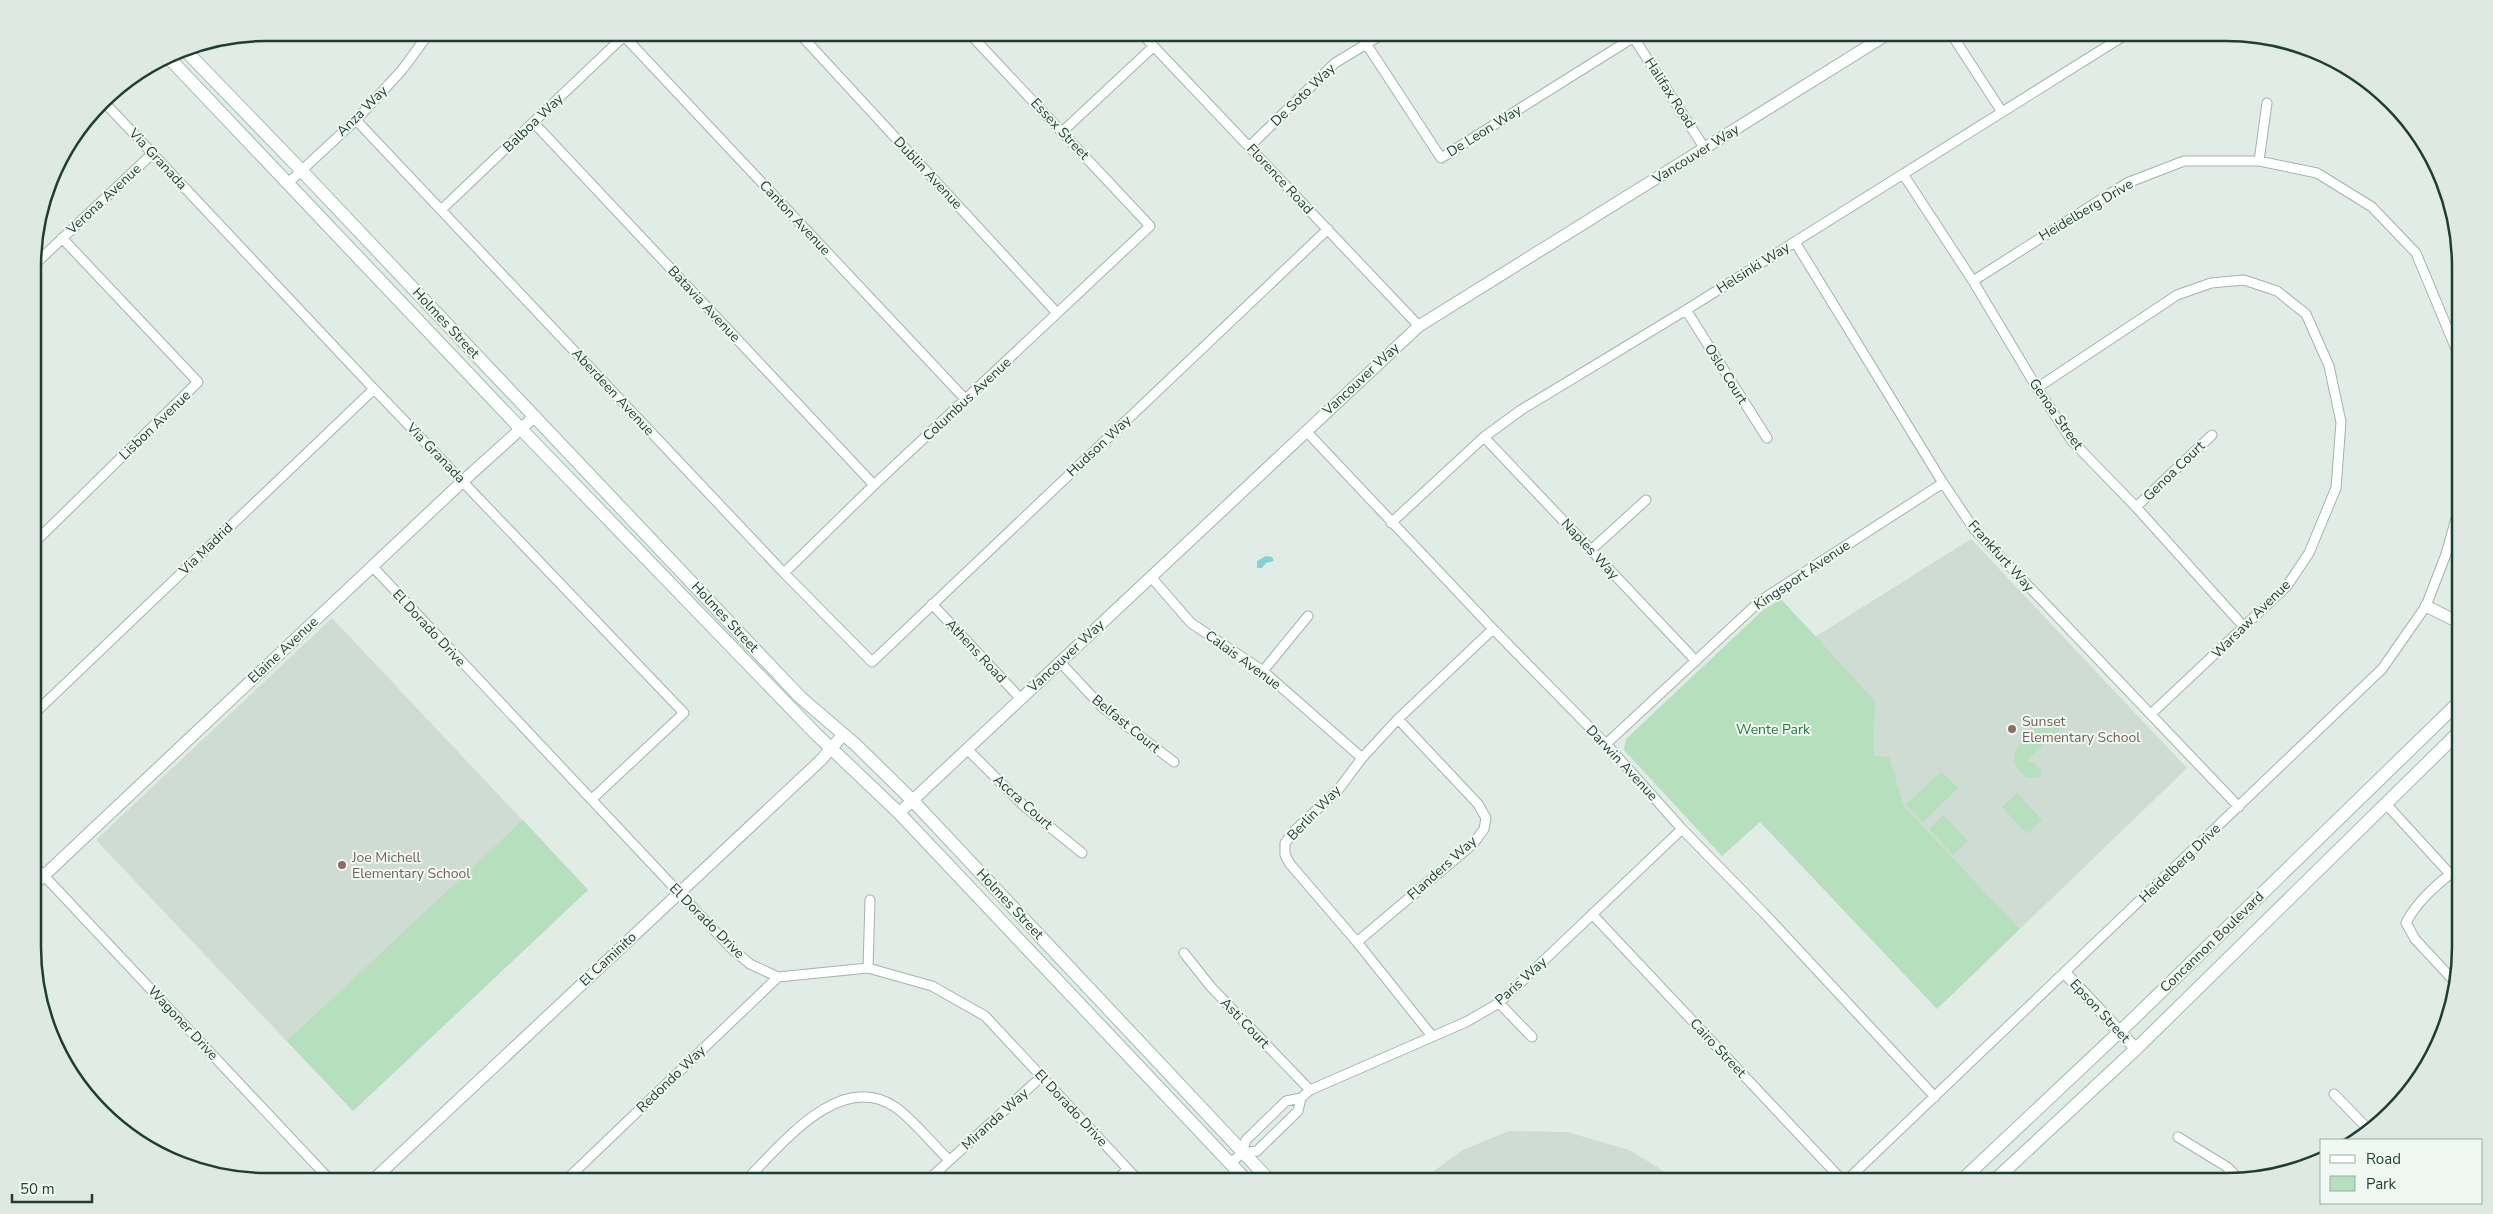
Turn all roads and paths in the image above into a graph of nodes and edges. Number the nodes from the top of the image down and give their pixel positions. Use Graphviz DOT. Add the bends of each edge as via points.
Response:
graph roads {
  1 [pos="423,41"];
  2 [pos="619,41"];
  3 [pos="629,41"];
  4 [pos="806,41"];
  5 [pos="977,41"];
  6 [pos="1148,41"];
  7 [pos="1373,41"];
  8 [pos="1628,41"];
  9 [pos="1642,41"];
  10 [pos="1877,41"];
  11 [pos="1956,41"];
  12 [pos="2116,41"];
  13 [pos="1367,45"];
  14 [pos="1153,46"];
  15 [pos="190,55"];
  16 [pos="173,62"];
  17 [pos="2267,104"];
  18 [pos="109,107"];
  19 [pos="2002,112"];
  20 [pos="356,120"];
  21 [pos="534,123"];
  22 [pos="1063,131"];
  23 [pos="1250,146"];
  24 [pos="1705,149"];
  25 [pos="153,153"];
  26 [pos="2260,160"];
  27 [pos="302,170"];
  28 [pos="1903,174"];
  29 [pos="287,184"];
  30 [pos="441,210"];
  31 [pos="1150,226"];
  32 [pos="1328,229"];
  33 [pos="62,238"];
  34 [pos="1795,242"];
  35 [pos="42,258"];
  36 [pos="1973,281"];
  37 [pos="1686,310"];
  38 [pos="1057,313"];
  39 [pos="1418,326"];
  40 [pos="2452,335"];
  41 [pos="2037,388"];
  42 [pos="374,389"];
  43 [pos="966,400"];
  44 [pos="534,417"];
  45 [pos="521,429"];
  46 [pos="1306,431"];
  47 [pos="2212,435"];
  48 [pos="1484,437"];
  49 [pos="1767,438"];
  50 [pos="463,481"];
  51 [pos="1943,483"];
  52 [pos="874,485"];
  53 [pos="1646,500"];
  54 [pos="2136,507"];
  55 [pos="1391,523"];
  56 [pos="2452,533"];
  57 [pos="41,535"];
  58 [pos="1590,550"];
  59 [pos="372,566"];
  60 [pos="784,573"];
  61 [pos="1151,577"];
  62 [pos="932,604"];
  63 [pos="2426,606"];
  64 [pos="1308,616"];
  65 [pos="2452,619"];
  66 [pos="2244,627"];
  67 [pos="1492,629"];
  68 [pos="1696,661"];
  69 [pos="872,662"];
  70 [pos="1060,662"];
  71 [pos="1264,671"];
  72 [pos="1020,698"];
  73 [pos="41,703"];
  74 [pos="2452,709"];
  75 [pos="2151,714"];
  76 [pos="1398,719"];
  77 [pos="843,735"];
  78 [pos="2452,739"];
  79 [pos="1606,744"];
  80 [pos="832,749"];
  81 [pos="967,749"];
  82 [pos="1362,758"];
  83 [pos="1174,762"];
  84 [pos="592,798"];
  85 [pos="912,800"];
  86 [pos="2386,804"];
  87 [pos="2239,807"];
  88 [pos="899,814"];
  89 [pos="1682,829"];
  90 [pos="1082,853"];
  91 [pos="41,872"];
  92 [pos="45,876"];
  93 [pos="41,879"];
  94 [pos="678,894"];
  95 [pos="870,900"];
  96 [pos="1592,914"];
  97 [pos="1357,942"];
  98 [pos="1184,952"];
  99 [pos="868,968"];
  100 [pos="2065,973"];
  101 [pos="778,977"];
  102 [pos="2450,977"];
  103 [pos="1498,1003"];
  104 [pos="2120,1032"];
  105 [pos="1432,1036"];
  106 [pos="1532,1037"];
  107 [pos="2136,1049"];
  108 [pos="1041,1077"];
  109 [pos="1310,1090"];
  110 [pos="2334,1094"];
  111 [pos="1301,1098"];
  112 [pos="1935,1098"];
  113 [pos="2364,1125"];
  114 [pos="2178,1137"];
  115 [pos="1242,1153"];
  116 [pos="949,1160"];
  117 [pos="1231,1163"];
  118 [pos="1128,1169"];
  119 [pos="323,1173"];
  120 [pos="382,1173"];
  121 [pos="573,1173"];
  122 [pos="753,1173"];
  123 [pos="935,1173"];
  124 [pos="1124,1173"];
  125 [pos="1132,1173"];
  126 [pos="1240,1173"];
  127 [pos="1262,1173"];
  128 [pos="1837,1173"];
  129 [pos="1854,1173"];
  130 [pos="1970,1173"];
  131 [pos="2003,1173"];
  132 [pos="2232,1173"];
  1 -- 20 [label="street, Anza Way" via="402,70"];
  2 -- 21 [label="street, Balboa Way"];
  3 -- 43 [label="street, Canton Avenue"];
  4 -- 38 [label="street, Dublin Avenue"];
  5 -- 22 [label="street, Essex Street"];
  6 -- 14 [label="street, Florence Road"];
  7 -- 13 [label="street, De Soto Way"];
  8 -- 13 [label="street, De Leon Way" via="1441,158"];
  9 -- 24 [label="street, Halifax Road"];
  10 -- 24 [label="street, Vancouver Way"];
  11 -- 19 [label="street"];
  12 -- 19 [label="street, Helsinki Way"];
  13 -- 23 [label="street, De Soto Way" via="1335,64"];
  14 -- 22 [label="street"];
  14 -- 23 [label="street, Florence Road"];
  15 -- 27 [label="main road, Holmes Street"];
  16 -- 29 [label="main road, Holmes Street"];
  17 -- 26 [label="street"];
  18 -- 25 [label="street, Via Granada"];
  19 -- 28 [label="street, Helsinki Way"];
  20 -- 27 [label="street, Anza Way"];
  20 -- 30 [label="street, Aberdeen Avenue"];
  21 -- 30 [label="street, Balboa Way"];
  21 -- 52 [label="street, Batavia Avenue"];
  22 -- 31 [label="street, Essex Street"];
  23 -- 32 [label="street, Florence Road"];
  24 -- 39 [label="street, Vancouver Way"];
  25 -- 33 [label="street, Verona Avenue"];
  25 -- 42 [label="street, Via Granada"];
  26 -- 36 [label="street, Heidelberg Drive" via="2184,161 2127,183"];
  26 -- 40 [label="street, Heidelberg Drive" via="2317,173 2372,208 2416,253"];
  27 -- 29 [label="street, Anza Way"];
  27 -- 44 [label="main road, Holmes Street"];
  28 -- 34 [label="street, Helsinki Way"];
  28 -- 36 [label="street, Genoa Street"];
  29 -- 45 [label="main road, Holmes Street"];
  30 -- 60 [label="street, Aberdeen Avenue"];
  31 -- 38 [label="street, Columbus Avenue"];
  32 -- 39 [label="street, Florence Road"];
  32 -- 62 [label="street, Hudson Way"];
  33 -- 35 [label="street, Verona Avenue"];
  33 -- 57 [label="street, Lisbon Avenue" via="198,382"];
  34 -- 37 [label="street, Helsinki Way"];
  34 -- 51 [label="street, Frankfurt Way"];
  36 -- 41 [label="street, Genoa Street"];
  37 -- 48 [label="street, Helsinki Way" via="1521,410"];
  37 -- 49 [label="street, Oslo Court"];
  38 -- 43 [label="street, Columbus Avenue"];
  39 -- 46 [label="street, Vancouver Way"];
  41 -- 54 [label="street, Genoa Street" via="2072,441"];
  41 -- 66 [label="street, Warsaw Avenue" via="2177,295 2211,283 2244,280 2278,292 2306,314 2329,366 2341,422 2336,488 2309,553 2287,586"];
  42 -- 50 [label="street, Via Granada"];
  42 -- 73 [label="street, Via Madrid"];
  43 -- 52 [label="street, Columbus Avenue"];
  44 -- 45 [label="street, Elaine Avenue"];
  44 -- 77 [label="main road, Holmes Street" via="800,697"];
  45 -- 50 [label="street, Elaine Avenue"];
  45 -- 80 [label="main road, Holmes Street"];
  46 -- 55 [label="street, Darwin Avenue"];
  46 -- 61 [label="street, Vancouver Way"];
  47 -- 54 [label="street, Genoa Court"];
  48 -- 55 [label="street, Helsinki Way"];
  48 -- 58 [label="street, Naples Way"];
  50 -- 59 [label="street, Elaine Avenue"];
  50 -- 84 [label="street, Via Granada" via="684,713"];
  51 -- 68 [label="street, Kingsport Avenue" via="1760,601"];
  51 -- 75 [label="street, Frankfurt Way" via="1974,529"];
  52 -- 60 [label="street, Columbus Avenue"];
  53 -- 58 [label="street"];
  54 -- 66 [label="street, Genoa Street"];
  55 -- 67 [label="street, Darwin Avenue"];
  56 -- 63 [label="street, Heidelberg Drive"];
  58 -- 68 [label="street, Naples Way"];
  59 -- 84 [label="street, El Dorado Drive"];
  59 -- 92 [label="street, Elaine Avenue"];
  60 -- 69 [label="street, Aberdeen Avenue"];
  61 -- 70 [label="street, Vancouver Way"];
  61 -- 71 [label="street, Calais Avenue" via="1191,623"];
  62 -- 69 [label="street, Hudson Way"];
  62 -- 72 [label="street, Athens Road"];
  63 -- 65 [label="street"];
  63 -- 87 [label="street, Heidelberg Drive" via="2382,669"];
  64 -- 71 [label="street"];
  66 -- 75 [label="street, Warsaw Avenue"];
  67 -- 76 [label="street, Berlin Way"];
  67 -- 79 [label="street, Darwin Avenue"];
  68 -- 79 [label="street, Kingsport Avenue"];
  70 -- 72 [label="street, Vancouver Way"];
  70 -- 83 [label="street, Belfast Court" via="1102,707"];
  71 -- 82 [label="street, Calais Avenue"];
  72 -- 81 [label="street, Vancouver Way"];
  74 -- 104 [label="main road, Concannon Boulevard"];
  75 -- 87 [label="street, Frankfurt Way"];
  76 -- 82 [label="street, Berlin Way"];
  76 -- 97 [label="street, Flanders Way" via="1478,804 1486,818 1484,829 1473,844"];
  77 -- 80 [label="street, El Caminito"];
  77 -- 85 [label="main road, Holmes Street"];
  78 -- 86 [label="main road, Concannon Boulevard"];
  79 -- 89 [label="street, Darwin Avenue"];
  80 -- 88 [label="main road, Holmes Street"];
  80 -- 94 [label="street, El Caminito"];
  81 -- 85 [label="street, Vancouver Way"];
  81 -- 90 [label="street, Accra Court" via="1024,806"];
  82 -- 97 [label="street, Berlin Way" via="1338,790 1293,832 1286,843 1285,855"];
  84 -- 94 [label="street, El Dorado Drive"];
  85 -- 88 [label="street, Vancouver Way"];
  85 -- 115 [label="main road, Holmes Street"];
  86 -- 102 [label="street" via="2450,874 2412,911 2406,923 2415,939"];
  86 -- 107 [label="main road, Concannon Boulevard"];
  87 -- 100 [label="street, Heidelberg Drive"];
  88 -- 117 [label="main road, Holmes Street"];
  89 -- 96 [label="street, Paris Way"];
  89 -- 112 [label="street, Darwin Avenue"];
  91 -- 92 [label="street, Wagoner Drive"];
  92 -- 93 [label="street, Elaine Avenue"];
  92 -- 119 [label="street, Wagoner Drive"];
  94 -- 101 [label="street, El Dorado Drive" via="750,964"];
  94 -- 120 [label="street, El Caminito"];
  95 -- 99 [label="street"];
  96 -- 103 [label="street, Paris Way"];
  96 -- 128 [label="street, Cairo Street"];
  97 -- 105 [label="street, Berlin Way"];
  98 -- 109 [label="street, Asti Court" via="1211,987"];
  99 -- 101 [label="street, El Dorado Drive"];
  99 -- 108 [label="street, El Dorado Drive" via="932,986 985,1016"];
  100 -- 104 [label="street, Epson Street"];
  100 -- 112 [label="street, Heidelberg Drive"];
  101 -- 121 [label="street, Redondo Way"];
  103 -- 105 [label="street, Paris Way" via="1466,1022"];
  103 -- 106 [label="street"];
  104 -- 107 [label="street, Epson Street"];
  104 -- 130 [label="main road, Concannon Boulevard"];
  105 -- 109 [label="street, Paris Way"];
  107 -- 131 [label="main road, Concannon Boulevard"];
  108 -- 116 [label="street, Miranda Way"];
  108 -- 118 [label="street, El Dorado Drive"];
  109 -- 111 [label="street, Paris Way"];
  110 -- 113 [label="street"];
  111 -- 115 [label="street, Paris Way" via="1286,1102 1246,1140"];
  111 -- 115 [label="street, Paris Way" via="1298,1111 1256,1151"];
  112 -- 129 [label="street, Heidelberg Drive"];
  114 -- 132 [label="street"];
  115 -- 117 [label="street, Paris Way"];
  115 -- 127 [label="main road, Holmes Street"];
  116 -- 122 [label="street" via="895,1107 877,1098 853,1097 829,1105 810,1119"];
  116 -- 123 [label="street, Miranda Way"];
  117 -- 126 [label="main road, Holmes Street"];
  118 -- 124 [label="street"];
  118 -- 125 [label="street, El Dorado Drive"];
}
